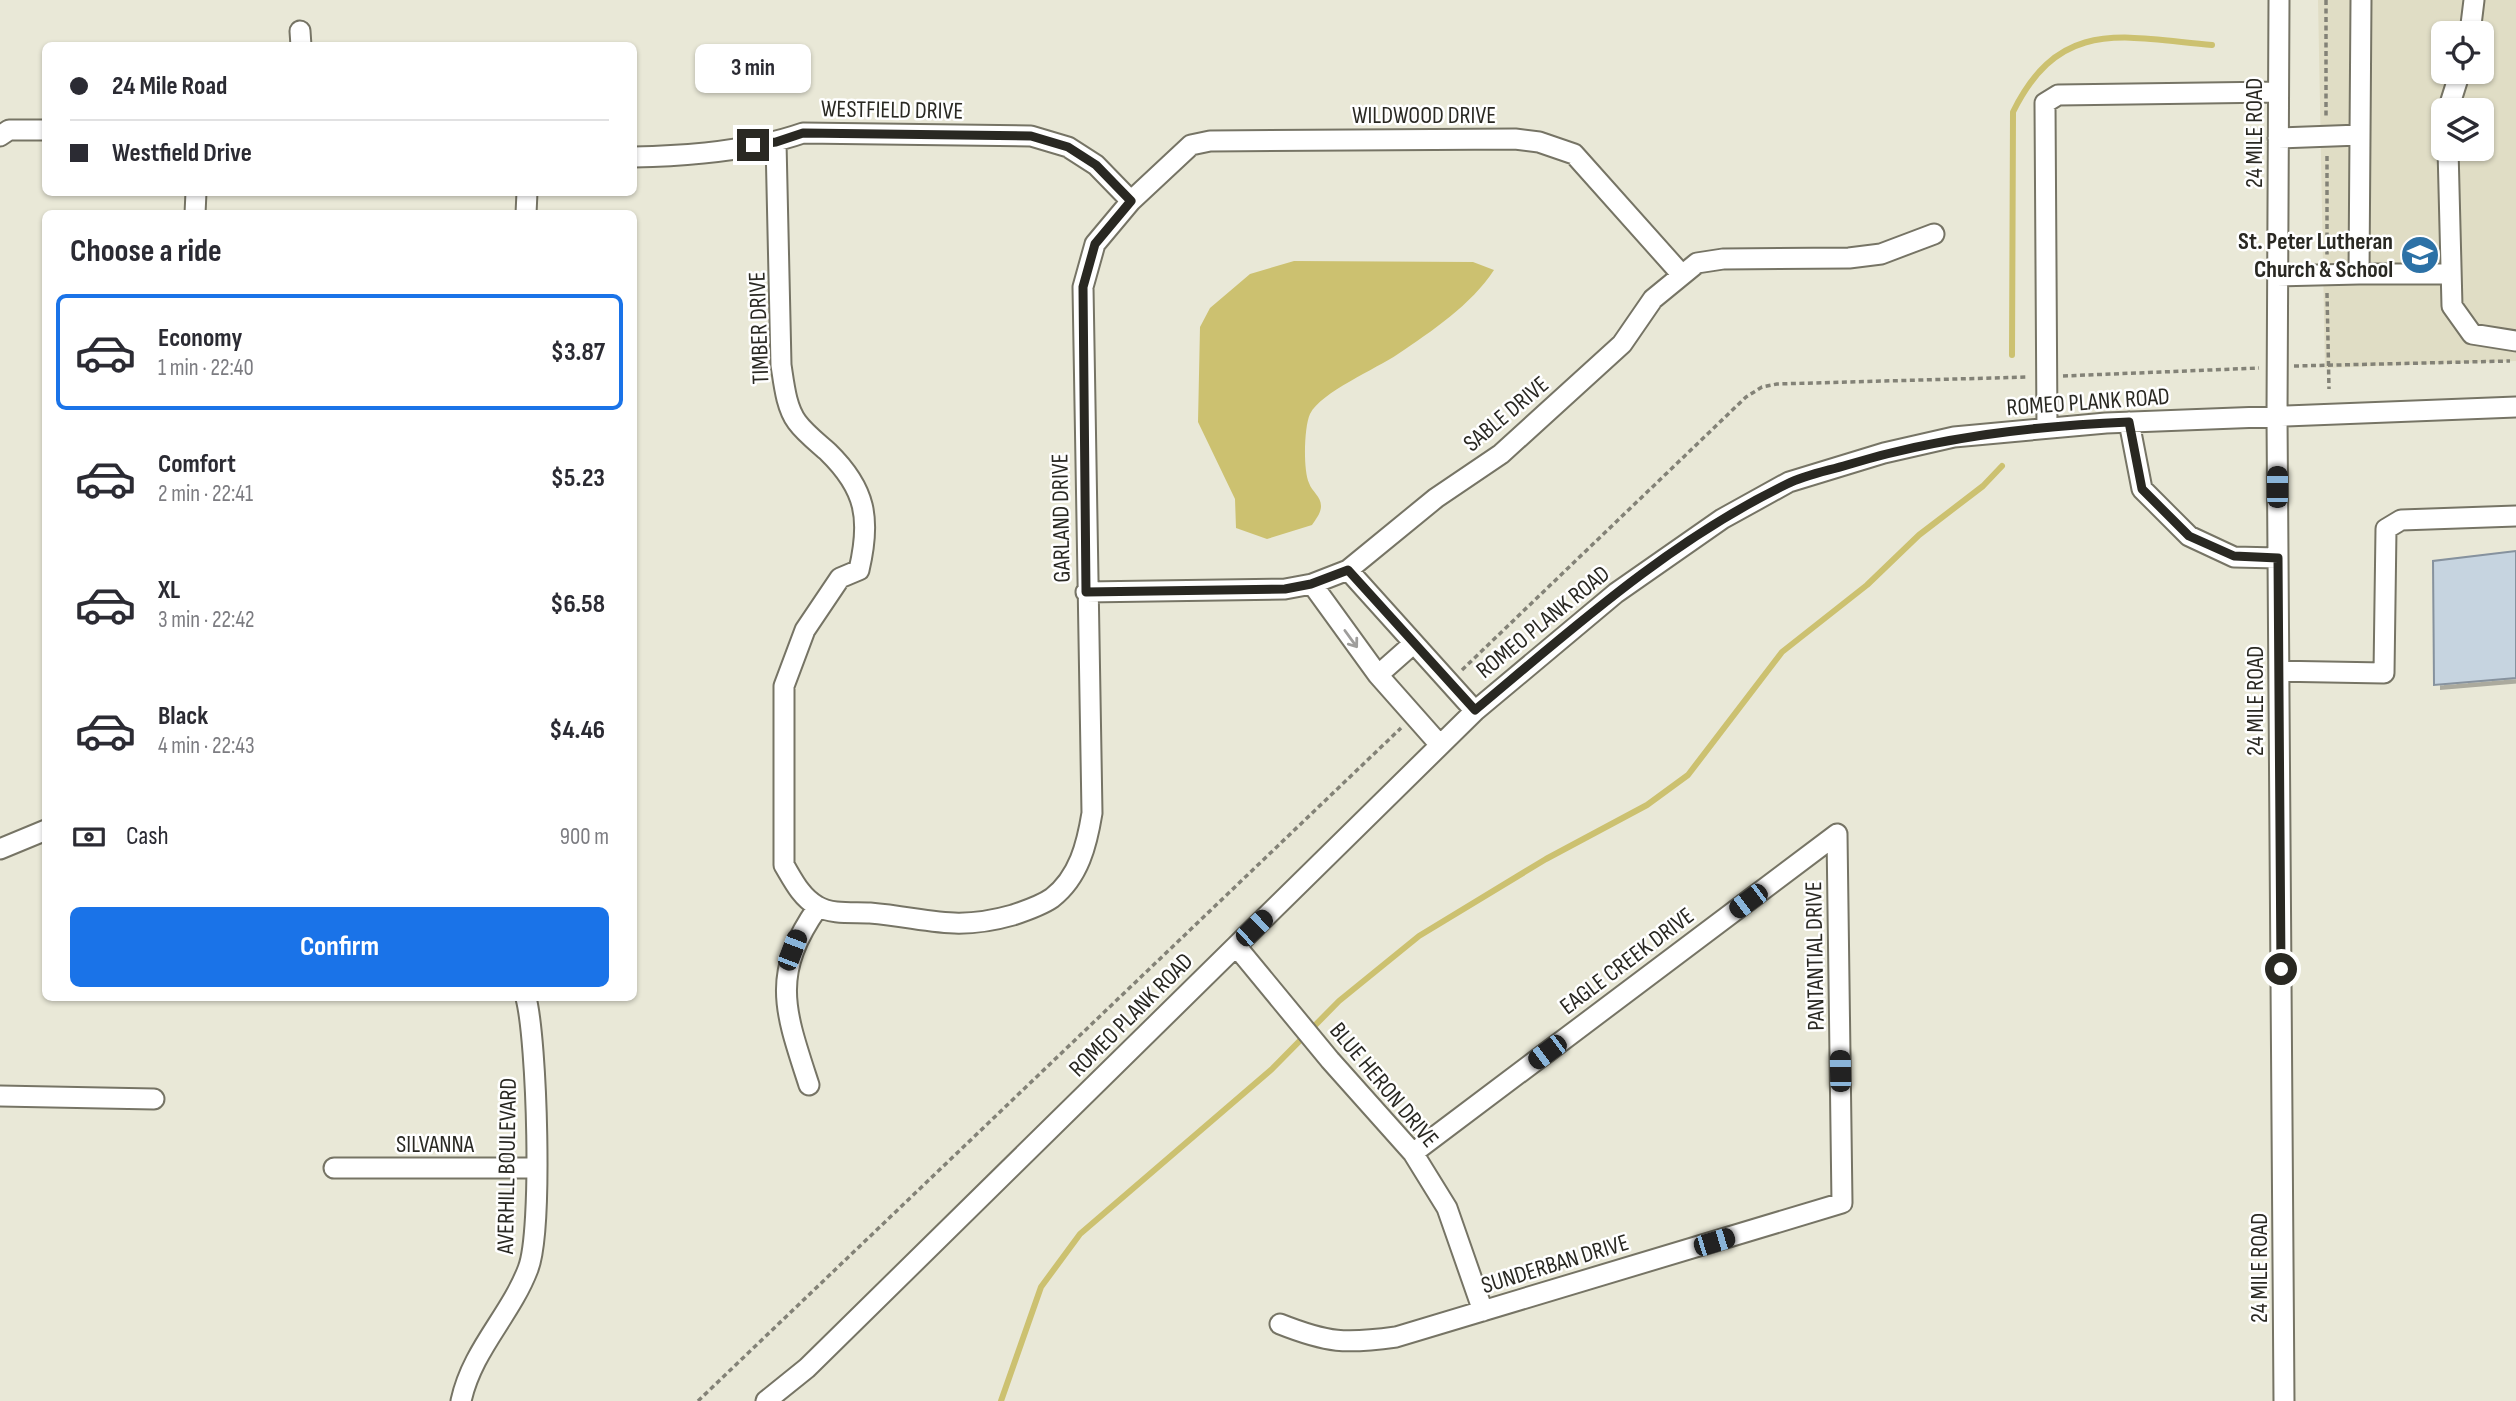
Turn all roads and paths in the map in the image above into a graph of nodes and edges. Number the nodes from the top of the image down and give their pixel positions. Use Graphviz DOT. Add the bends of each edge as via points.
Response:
graph roads {
  1 [pos="2279,0"];
  2 [pos="2326,0"];
  3 [pos="2361,0"];
  4 [pos="2474,0"];
  5 [pos="2471,21"];
  6 [pos="2278,92"];
  7 [pos="42,130"];
  8 [pos="2360,135"];
  9 [pos="0,136"];
  10 [pos="2326,136"];
  11 [pos="2278,138"];
  12 [pos="776,142"];
  13 [pos="637,157"];
  14 [pos="2448,161"];
  15 [pos="1131,201"];
  16 [pos="1934,234"];
  17 [pos="2359,274"];
  18 [pos="2451,274"];
  19 [pos="1682,275"];
  20 [pos="2327,275"];
  21 [pos="2277,276"];
  22 [pos="2516,341"];
  23 [pos="2516,361"];
  24 [pos="2302,366"];
  25 [pos="2329,367"];
  26 [pos="2329,388"];
  27 [pos="2516,407"];
  28 [pos="2277,416"];
  29 [pos="2129,422"];
  30 [pos="2047,428"];
  31 [pos="2516,516"];
  32 [pos="2278,558"];
  33 [pos="1348,570"];
  34 [pos="1311,584"];
  35 [pos="1086,592"];
  36 [pos="1413,644"];
  37 [pos="2279,671"];
  38 [pos="1378,675"];
  39 [pos="1475,710"];
  40 [pos="1440,745"];
  41 [pos="42,831"];
  42 [pos="1837,834"];
  43 [pos="0,846"];
  44 [pos="818,907"];
  45 [pos="1236,946"];
  46 [pos="526,1001"];
  47 [pos="809,1085"];
  48 [pos="0,1097"];
  49 [pos="154,1099"];
  50 [pos="1413,1153"];
  51 [pos="334,1168"];
  52 [pos="536,1168"];
  53 [pos="1842,1203"];
  54 [pos="1483,1311"];
  55 [pos="1280,1324"];
  56 [pos="461,1401"];
  57 [pos="766,1401"];
  58 [pos="2284,1401"];
  1 -- 6 [label="street, 24 MILE ROAD"];
  2 -- 10 [label="path"];
  3 -- 8 [label="street"];
  4 -- 5 [label="street"];
  6 -- 11 [label="street, 24 MILE ROAD"];
  6 -- 30 [label="street" via="2058,95 2045,103"];
  7 -- 9 [label="street" via="9,130"];
  8 -- 10 [label="street"];
  8 -- 17 [label="street"];
  10 -- 11 [label="street"];
  10 -- 20 [label="path"];
  11 -- 21 [label="street, 24 MILE ROAD"];
  12 -- 13 [label="street, WESTFIELD DRIVE"];
  12 -- 15 [label="street, WESTFIELD DRIVE" via="803,133 1031,136 1068,147 1096,165"];
  12 -- 44 [label="street, TIMBER DRIVE" via="781,365 786,395 796,422 856,485 865,511 866,541 859,570 840,578 805,630 784,686 784,865 798,889"];
  14 -- 18 [label="street"];
  15 -- 19 [label="street, WILDWOOD DRIVE" via="1191,145 1210,141 1539,142 1574,154"];
  15 -- 35 [label="street, GARLAND DRIVE" via="1095,244 1083,287"];
  16 -- 19 [label="street, SABLE DRIVE" via="1881,254 1723,259 1697,263"];
  17 -- 18 [label="street"];
  17 -- 20 [label="street"];
  18 -- 22 [label="street" via="2452,306 2472,334"];
  19 -- 33 [label="street, SABLE DRIVE" via="1653,299 1622,344 1501,454 1436,498"];
  20 -- 21 [label="street"];
  20 -- 25 [label="path"];
  21 -- 28 [label="street, 24 MILE ROAD"];
  23 -- 25 [label="path"];
  24 -- 25 [label="path"];
  25 -- 26 [label="path"];
  27 -- 28 [label="street, ROMEO PLANK ROAD"];
  28 -- 29 [label="street, ROMEO PLANK ROAD"];
  28 -- 32 [label="street, 24 MILE ROAD"];
  29 -- 30 [label="street, ROMEO PLANK ROAD"];
  29 -- 32 [label="street" via="2142,489 2189,536 2234,556"];
  30 -- 39 [label="street, ROMEO PLANK ROAD" via="1954,437 1789,482 1722,519 1616,593"];
  31 -- 37 [label="street" via="2402,520 2386,529 2384,673"];
  32 -- 37 [label="street, 24 MILE ROAD"];
  33 -- 34 [label="street, SABLE DRIVE"];
  33 -- 36 [label="street"];
  34 -- 35 [label="street, SABLE DRIVE" via="1285,589"];
  34 -- 38 [label="street, one-way"];
  35 -- 44 [label="street, GARLAND DRIVE" via="1092,813 1086,849 1052,898 983,923 948,925"];
  36 -- 38 [label="street"];
  36 -- 39 [label="street"];
  37 -- 58 [label="street, 24 MILE ROAD"];
  38 -- 40 [label="street"];
  39 -- 40 [label="street, ROMEO PLANK ROAD"];
  40 -- 45 [label="street, ROMEO PLANK ROAD"];
  41 -- 43 [label="street"];
  42 -- 50 [label="street, EAGLE CREEK DRIVE"];
  42 -- 53 [label="street, PANTANTIAL DRIVE"];
  44 -- 47 [label="street" via="798,935 787,964 788,1020"];
  45 -- 50 [label="street, BLUE HERON DRIVE"];
  45 -- 57 [label="street, ROMEO PLANK ROAD" via="807,1368"];
  46 -- 52 [label="street, AVERHILL BOULEVARD" via="533,1051"];
  48 -- 49 [label="street"];
  50 -- 54 [label="street, BLUE HERON DRIVE" via="1447,1208"];
  51 -- 52 [label="street, SILVANNA"];
  52 -- 56 [label="street, AVERHILL BOULEVARD" via="530,1266 467,1373"];
  53 -- 54 [label="street, SUNDERBAN DRIVE"];
  54 -- 55 [label="street, SUNDERBAN DRIVE" via="1396,1337 1349,1344"];
}
